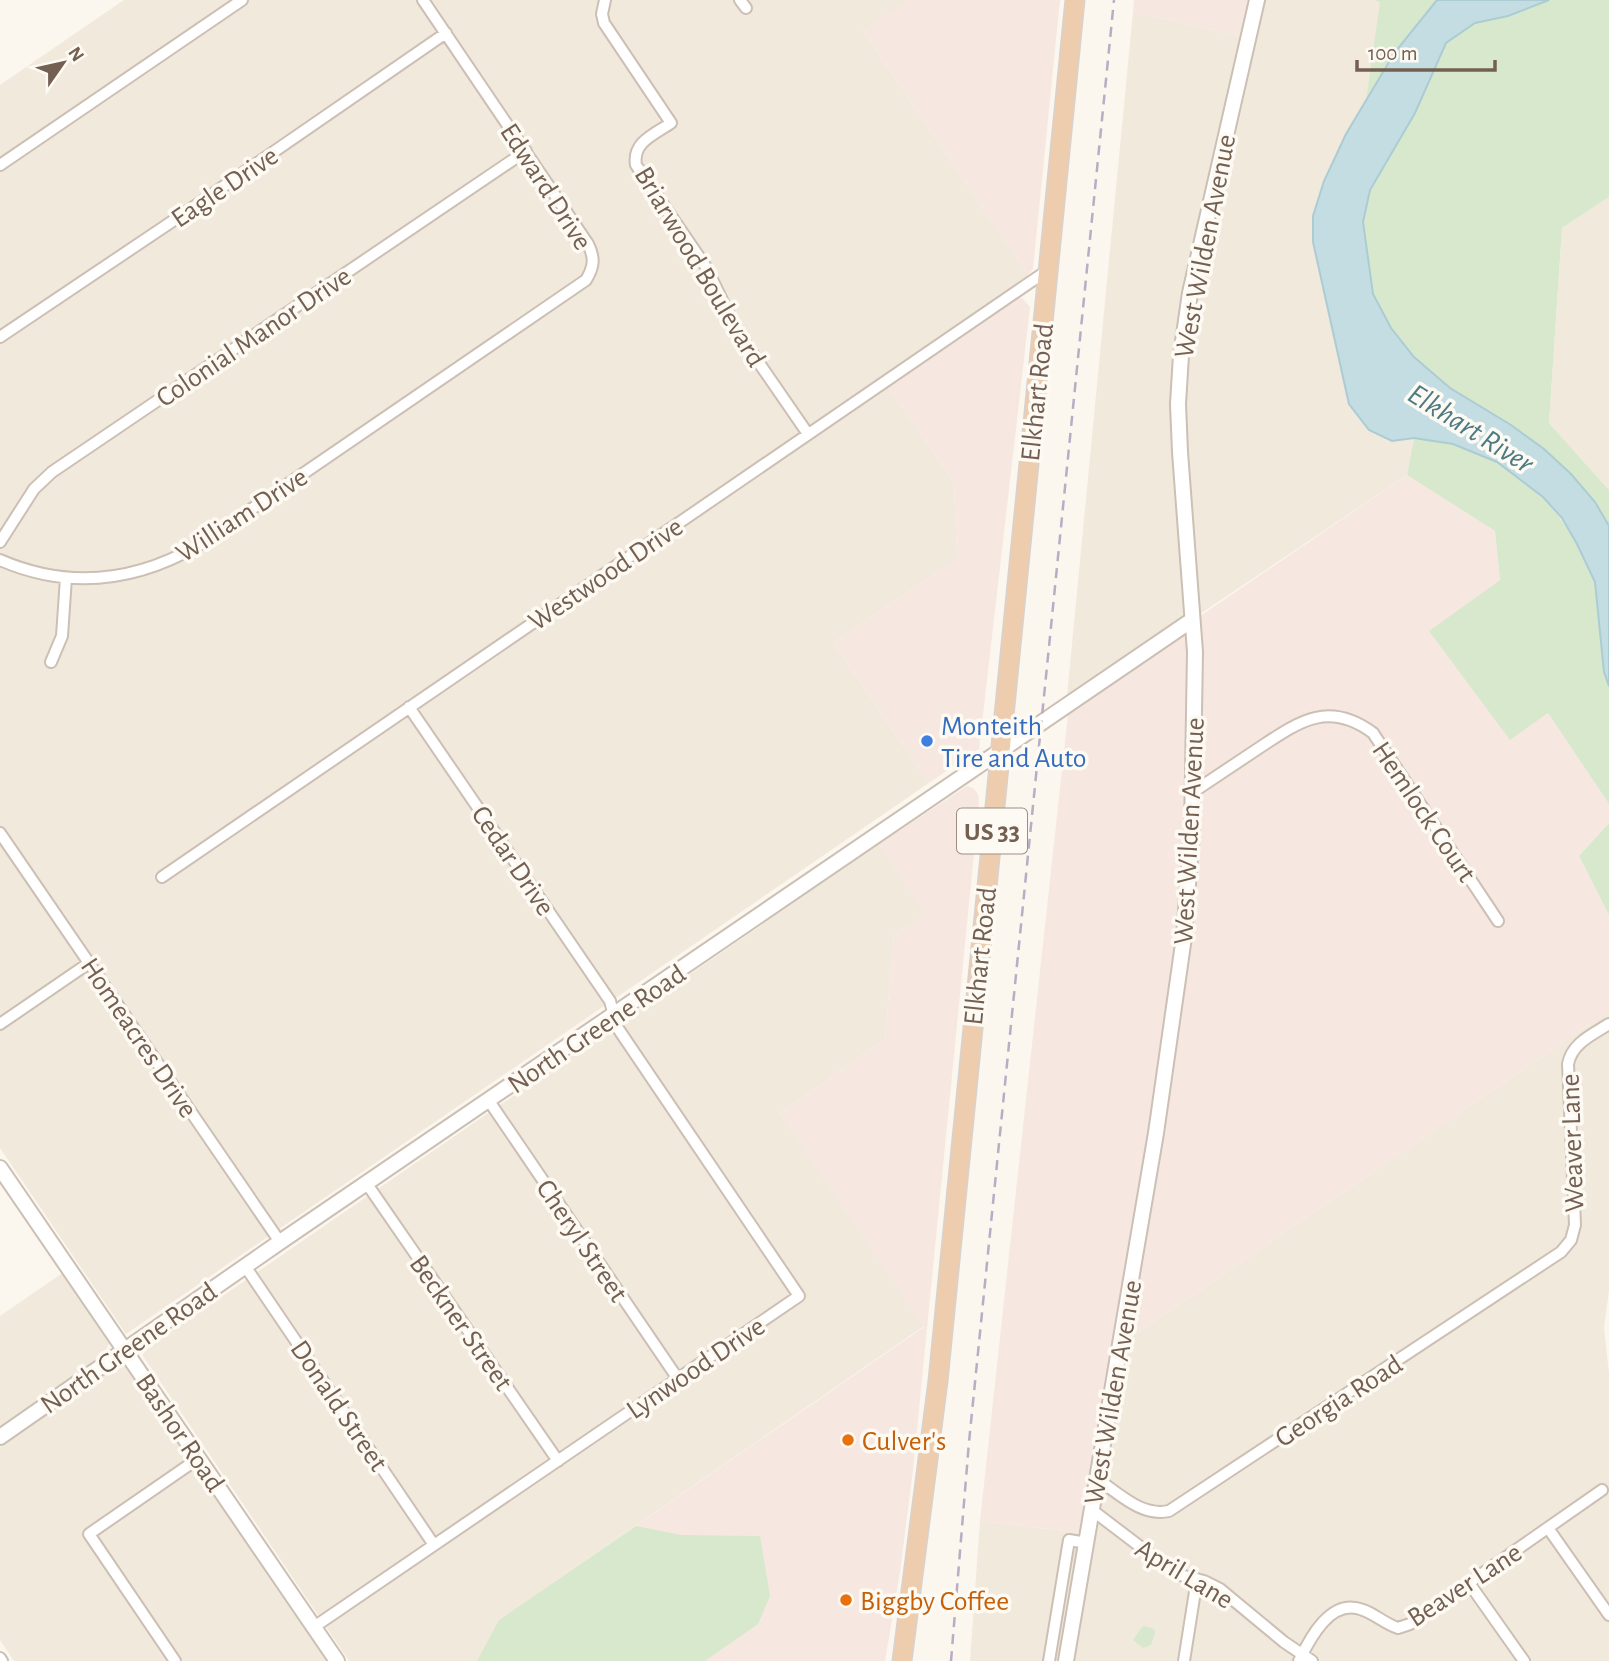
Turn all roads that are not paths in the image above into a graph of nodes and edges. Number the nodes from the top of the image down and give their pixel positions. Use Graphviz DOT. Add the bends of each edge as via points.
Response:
graph roads {
  1 [pos="242,0"];
  2 [pos="423,0"];
  3 [pos="605,0"];
  4 [pos="1075,0"];
  5 [pos="1257,0"];
  6 [pos="446,33"];
  7 [pos="527,151"];
  8 [pos="0,165"];
  9 [pos="1048,270"];
  10 [pos="0,337"];
  11 [pos="388,417"];
  12 [pos="808,434"];
  13 [pos="0,542"];
  14 [pos="0,560"];
  15 [pos="66,578"];
  16 [pos="1192,620"];
  17 [pos="51,662"];
  18 [pos="408,707"];
  19 [pos="1000,750"];
  20 [pos="1193,792"];
  21 [pos="0,833"];
  22 [pos="162,877"];
  23 [pos="1498,921"];
  24 [pos="89,963"];
  25 [pos="614,1016"];
  26 [pos="0,1024"];
  27 [pos="1609,1024"];
  28 [pos="489,1101"];
  29 [pos="0,1168"];
  30 [pos="367,1184"];
  31 [pos="1571,1240"];
  32 [pos="280,1242"];
  33 [pos="245,1266"];
  34 [pos="124,1349"];
  35 [pos="678,1379"];
  36 [pos="0,1437"];
  37 [pos="199,1458"];
  38 [pos="558,1461"];
  39 [pos="1097,1479"];
  40 [pos="1602,1490"];
  41 [pos="1092,1510"];
  42 [pos="1548,1528"];
  43 [pos="1087,1543"];
  44 [pos="434,1545"];
  45 [pos="1196,1579"];
  46 [pos="1469,1583"];
  47 [pos="1609,1615"];
  48 [pos="314,1627"];
  49 [pos="1304,1659"];
  50 [pos="175,1661"];
  51 [pos="337,1661"];
  52 [pos="902,1661"];
  53 [pos="1049,1661"];
  54 [pos="1066,1661"];
  55 [pos="1184,1661"];
  56 [pos="1524,1661"];
  1 -- 8 [label="street"];
  2 -- 6 [label="street, Edward Drive"];
  3 -- 12 [label="street, Briarwood Boulevard" via="604,23 671,123 639,145 634,154 636,165 706,267 737,331"];
  4 -- 9 [label="highway, Elkhart Road / US 33"];
  5 -- 16 [label="street, West Wilden Avenue" via="1190,293 1181,355 1178,404"];
  6 -- 7 [label="street, Edward Drive"];
  6 -- 10 [label="street, Eagle Drive"];
  7 -- 11 [label="street, Edward Drive" via="589,244 592,271 578,288"];
  7 -- 13 [label="street, Colonial Manor Drive" via="52,472 34,489"];
  9 -- 12 [label="street, Westwood Drive"];
  9 -- 19 [label="highway, Elkhart Road / US 33"];
  11 -- 15 [label="street, William Drive" via="199,545 163,564 119,576"];
  12 -- 18 [label="street, Westwood Drive"];
  14 -- 15 [label="street, William Drive"];
  15 -- 17 [label="street" via="62,636"];
  16 -- 19 [label="street, North Greene Road"];
  16 -- 20 [label="street, West Wilden Avenue"];
  18 -- 22 [label="street, Westwood Drive"];
  18 -- 25 [label="street, Cedar Drive" via="610,1001"];
  19 -- 25 [label="street, North Greene Road"];
  19 -- 52 [label="highway, Elkhart Road / US 33" via="938,1381"];
  20 -- 23 [label="street, Hemlock Court" via="1304,720 1327,716 1351,719 1373,733"];
  20 -- 39 [label="street, West Wilden Avenue" via="1178,988"];
  21 -- 24 [label="street, Homeacres Drive"];
  24 -- 26 [label="street"];
  24 -- 32 [label="street, Homeacres Drive"];
  25 -- 28 [label="street, North Greene Road"];
  25 -- 35 [label="street, Lynwood Drive" via="617,1027 799,1296"];
  27 -- 31 [label="street, Weaver Lane" via="1576,1045 1568,1064"];
  28 -- 30 [label="street, North Greene Road"];
  28 -- 35 [label="street, Cheryl Street"];
  29 -- 34 [label="street, Bashor Road"];
  30 -- 32 [label="street, North Greene Road"];
  30 -- 38 [label="street, Beckner Street"];
  31 -- 39 [label="street, Georgia Road" via="1562,1252 1169,1511 1139,1507"];
  32 -- 33 [label="street, North Greene Road"];
  33 -- 34 [label="street, North Greene Road"];
  33 -- 44 [label="street, Donald Street"];
  34 -- 36 [label="street, North Greene Road"];
  34 -- 37 [label="street, Bashor Road"];
  35 -- 38 [label="street, Lynwood Drive"];
  37 -- 48 [label="street, Bashor Road"];
  37 -- 50 [label="street" via="89,1534"];
  38 -- 44 [label="street, Lynwood Drive"];
  39 -- 41 [label="street, West Wilden Avenue"];
  40 -- 42 [label="street, Beaver Lane"];
  41 -- 43 [label="street, West Wilden Avenue"];
  41 -- 45 [label="street, April Lane" via="1161,1565"];
  42 -- 46 [label="street, Beaver Lane"];
  42 -- 47 [label="street"];
  43 -- 53 [label="street" via="1069,1540"];
  43 -- 54 [label="street, West Wilden Avenue"];
  44 -- 48 [label="street, Lynwood Drive"];
  45 -- 49 [label="street, April Lane" via="1220,1590"];
  45 -- 55 [label="street"];
  46 -- 49 [label="street, Beaver Lane" via="1403,1627 1358,1608 1339,1610 1318,1628"];
  46 -- 56 [label="street"];
  48 -- 51 [label="street, Bashor Road"];
}
